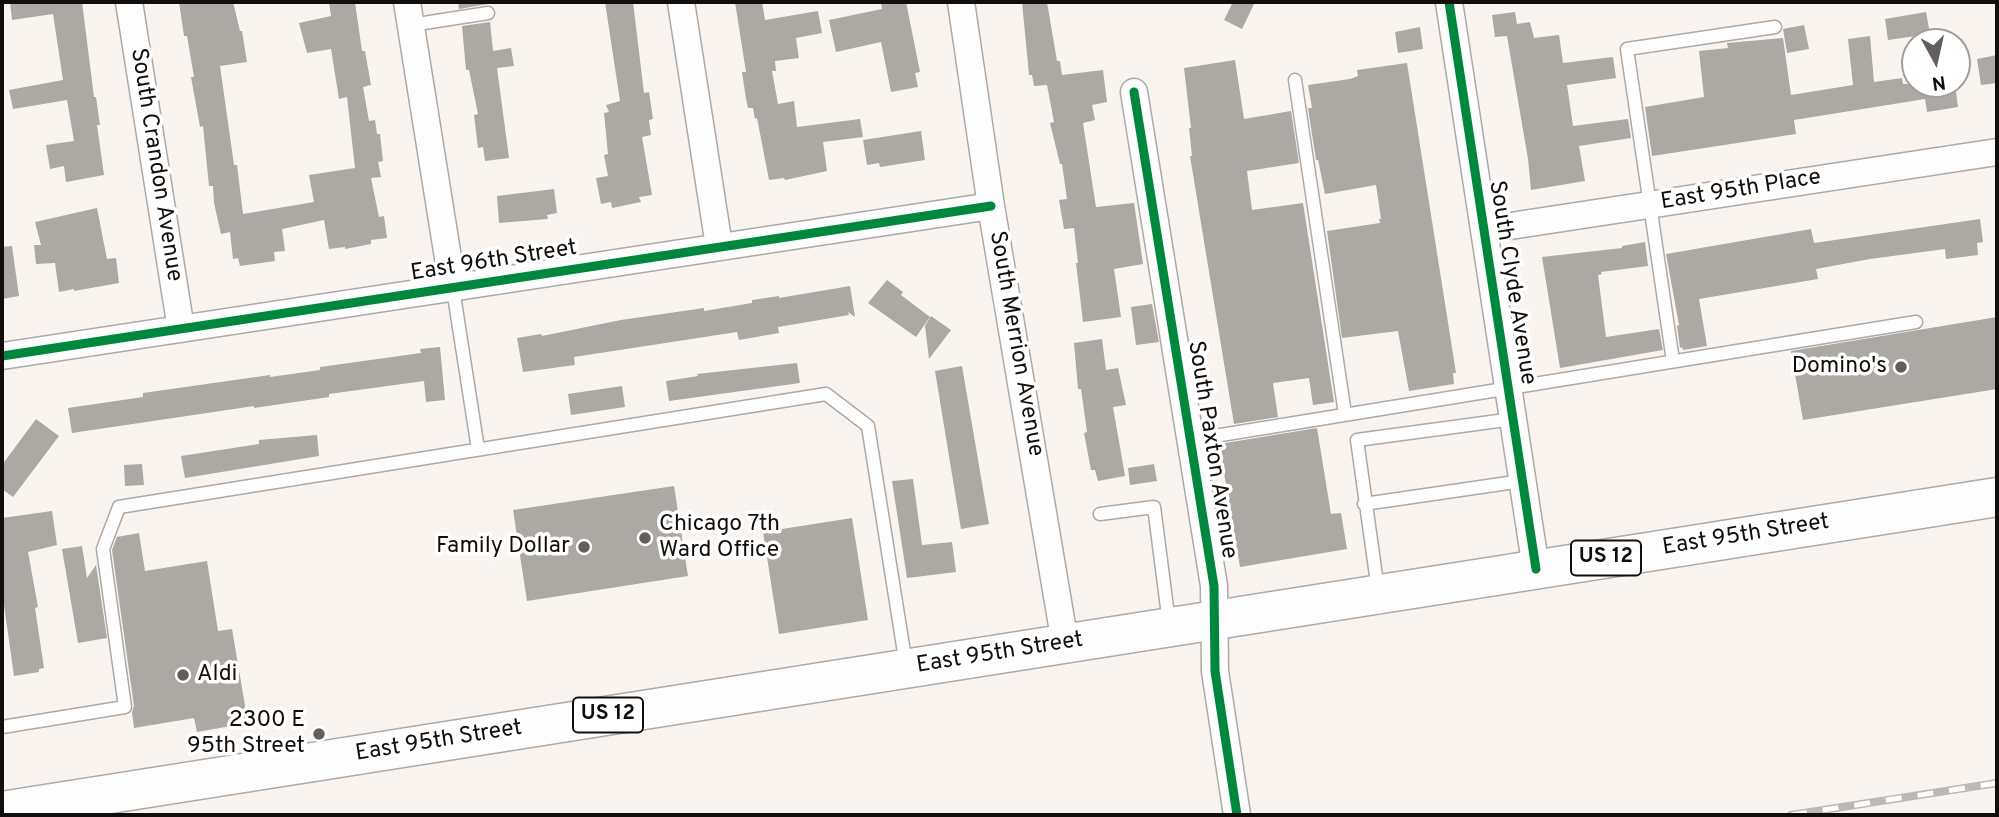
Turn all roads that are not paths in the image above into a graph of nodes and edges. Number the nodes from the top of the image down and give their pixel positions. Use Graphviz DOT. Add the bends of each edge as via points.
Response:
graph roads {
  1 [pos="129,2"];
  2 [pos="681,2"];
  3 [pos="961,2"];
  4 [pos="1449,2"];
  5 [pos="409,13"];
  6 [pos="488,13"];
  7 [pos="1775,27"];
  8 [pos="1295,80"];
  9 [pos="1134,92"];
  10 [pos="1997,152"];
  11 [pos="1650,205"];
  12 [pos="991,206"];
  13 [pos="1484,230"];
  14 [pos="719,246"];
  15 [pos="453,289"];
  16 [pos="1916,322"];
  17 [pos="181,329"];
  18 [pos="2,356"];
  19 [pos="1673,361"];
  20 [pos="1508,387"];
  21 [pos="1345,414"];
  22 [pos="1513,419"];
  23 [pos="1190,440"];
  24 [pos="478,449"];
  25 [pos="1522,481"];
  26 [pos="1997,496"];
  27 [pos="1364,504"];
  28 [pos="1100,514"];
  29 [pos="1535,569"];
  30 [pos="1379,594"];
  31 [pos="1214,620"];
  32 [pos="1170,627"];
  33 [pos="1066,643"];
  34 [pos="906,668"];
  35 [pos="2,727"];
  36 [pos="2,811"];
  37 [pos="1237,815"];
  1 -- 17 [label="street, South Crandon Avenue"];
  2 -- 14 [label="street"];
  3 -- 12 [label="street, South Merrion Avenue"];
  4 -- 13 [label="street, South Clyde Avenue"];
  5 -- 6 [label="lane"];
  5 -- 15 [label="street"];
  7 -- 11 [label="lane" via="1626,48"];
  8 -- 21 [label="lane"];
  9 -- 23 [label="street, South Paxton Avenue"];
  10 -- 11 [label="street, East 95th Place"];
  11 -- 13 [label="street, East 95th Place"];
  11 -- 19 [label="lane"];
  12 -- 14 [label="street, East 96th Street"];
  12 -- 33 [label="street, South Merrion Avenue"];
  13 -- 20 [label="street, South Clyde Avenue"];
  14 -- 15 [label="street, East 96th Street"];
  15 -- 17 [label="street, East 96th Street"];
  15 -- 24 [label="lane"];
  16 -- 19 [label="lane"];
  17 -- 18 [label="street, East 96th Street"];
  19 -- 20 [label="lane"];
  20 -- 21 [label="lane"];
  20 -- 22 [label="street, South Clyde Avenue"];
  21 -- 23 [label="lane"];
  22 -- 25 [label="street, South Clyde Avenue"];
  22 -- 27 [label="lane" via="1357,440"];
  23 -- 31 [label="street, South Paxton Avenue" via="1214,586"];
  24 -- 34 [label="lane" via="827,394 868,426"];
  24 -- 35 [label="lane" via="119,507 103,549 125,707"];
  25 -- 27 [label="lane"];
  25 -- 29 [label="street, South Clyde Avenue"];
  26 -- 29 [label="main road, East 95th Street / US 12"];
  27 -- 30 [label="lane"];
  28 -- 32 [label="lane" via="1154,507"];
  29 -- 30 [label="main road, East 95th Street / US 12"];
  30 -- 31 [label="main road, East 95th Street / US 12"];
  31 -- 32 [label="main road, East 95th Street / US 12"];
  31 -- 37 [label="street, South Paxton Avenue" via="1215,671"];
  32 -- 33 [label="main road, East 95th Street / US 12"];
  33 -- 34 [label="main road, East 95th Street / US 12"];
  34 -- 36 [label="main road, East 95th Street / US 12"];
}
